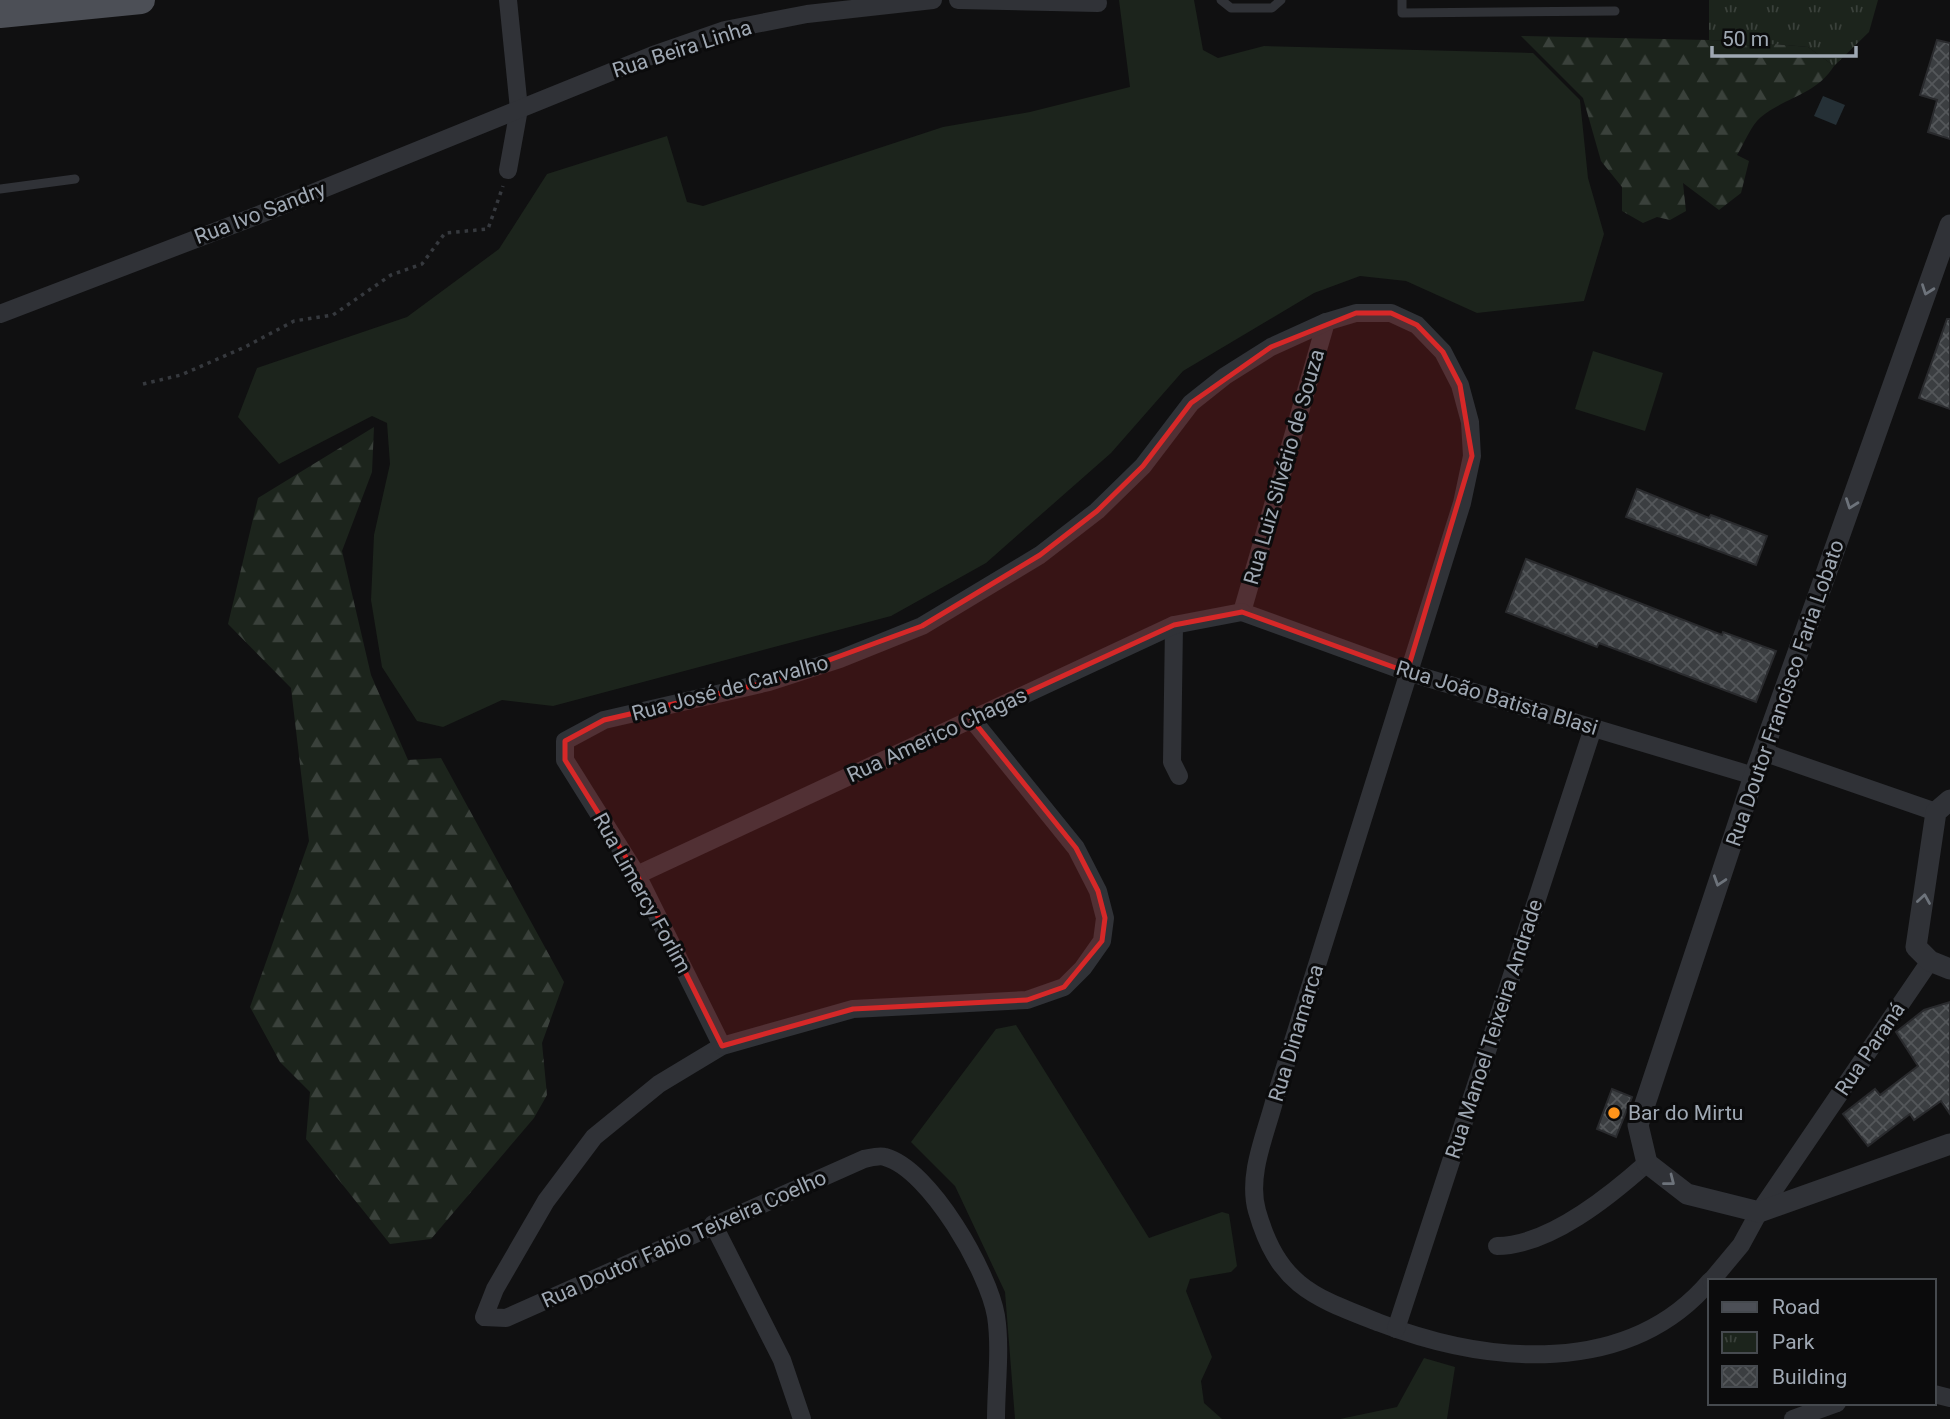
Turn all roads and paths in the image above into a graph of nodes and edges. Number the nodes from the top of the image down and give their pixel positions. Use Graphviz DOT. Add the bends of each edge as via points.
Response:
graph roads {
  1 [pos="141,0"];
  2 [pos="508,0"];
  3 [pos="933,0"];
  4 [pos="958,0"];
  5 [pos="1221,0"];
  6 [pos="1282,0"];
  7 [pos="1402,0"];
  8 [pos="1098,3"];
  9 [pos="1615,11"];
  10 [pos="0,14"];
  11 [pos="519,109"];
  12 [pos="508,170"];
  13 [pos="75,179"];
  14 [pos="0,189"];
  15 [pos="1950,225"];
  16 [pos="0,314"];
  17 [pos="1326,322"];
  18 [pos="143,384"];
  19 [pos="1242,612"];
  20 [pos="1174,625"];
  21 [pos="1407,672"];
  22 [pos="971,718"];
  23 [pos="1592,728"];
  24 [pos="565,741"];
  25 [pos="1763,752"];
  26 [pos="1179,776"];
  27 [pos="1754,776"];
  28 [pos="1943,806"];
  29 [pos="637,875"];
  30 [pos="1930,961"];
  31 [pos="1950,969"];
  32 [pos="722,1046"];
  33 [pos="1950,1144"];
  34 [pos="1647,1163"];
  35 [pos="1759,1212"];
  36 [pos="713,1224"];
  37 [pos="1497,1246"];
  38 [pos="1713,1279"];
  39 [pos="1708,1284"];
  40 [pos="1396,1329"];
  41 [pos="1832,1405"];
  42 [pos="802,1419"];
  43 [pos="996,1419"];
  44 [pos="1793,1419"];
  1 -- 10 [label="main road"];
  2 -- 11 [label="street"];
  3 -- 11 [label="street, Rua Beira Linha" via="807,14 725,30"];
  4 -- 8 [label="street"];
  5 -- 6 [label="lane" via="1231,8 1272,8"];
  7 -- 9 [label="lane" via="1402,13"];
  11 -- 12 [label="street"];
  11 -- 16 [label="street, Rua Ivo Sandry"];
  12 -- 18 [label="path" via="488,229 445,233 422,264 391,275 333,315 294,321 181,374"];
  13 -- 14 [label="lane"];
  15 -- 25 [label="street, Rua Doutor Francisco Faria Lobato, one-way"];
  17 -- 19 [label="street, Rua Luiz Silvério de Souza"];
  17 -- 21 [label="street, Rua José de Carvalho" via="1356,313 1391,313 1418,324 1443,352 1460,385 1470,422 1472,456 1462,503"];
  17 -- 24 [label="street, Rua José de Carvalho" via="1271,347 1225,376 1191,403 1143,467 1097,510 1040,555 922,626 769,682 604,720"];
  19 -- 20 [label="street, Rua Americo Chagas"];
  19 -- 21 [label="street, Rua João Batista Blasi"];
  20 -- 22 [label="street, Rua Americo Chagas"];
  20 -- 26 [label="street" via="1172,762"];
  21 -- 23 [label="street, Rua João Batista Blasi"];
  21 -- 40 [label="street, Rua Dinamarca" via="1256,1166 1256,1209 1286,1271 1313,1296"];
  22 -- 29 [label="street, Rua Americo Chagas"];
  22 -- 32 [label="street" via="1076,848 1098,891 1105,918 1102,941 1083,968 1064,987 1027,1000 853,1009"];
  23 -- 27 [label="street, Rua João Batista Blasi"];
  23 -- 40 [label="street, Rua Manoel Teixeira Andrade"];
  24 -- 29 [label="street, Rua Limercy Forlim" via="565,760"];
  25 -- 27 [label="street, Rua Doutor Francisco Faria Lobato"];
  25 -- 28 [label="street"];
  27 -- 34 [label="street, Rua Doutor Francisco Faria Lobato, one-way" via="1638,1125"];
  30 -- 28 [label="street, one-way" via="1916,947"];
  29 -- 32 [label="street, Rua Limercy Forlim"];
  30 -- 31 [label="street"];
  30 -- 35 [label="street, Rua Paraná"];
  32 -- 36 [label="street, Rua Doutor Fabio Teixeira Coelho" via="659,1084 594,1137 546,1201 484,1317 506,1318"];
  33 -- 35 [label="street"];
  34 -- 35 [label="street, one-way" via="1687,1194"];
  34 -- 37 [label="street" via="1605,1201 1514,1246"];
  35 -- 38 [label="street, Rua Paraná" via="1741,1245"];
  36 -- 42 [label="street" via="782,1360"];
  36 -- 43 [label="street, Rua Doutor Fabio Teixeira Coelho" via="864,1159 884,1156 904,1167 954,1221 987,1286 996,1317"];
  39 -- 40 [label="street, Rua Paraná" via="1693,1302 1646,1332 1596,1349 1548,1356 1439,1344"];
  41 -- 44 [label="street"];
}
